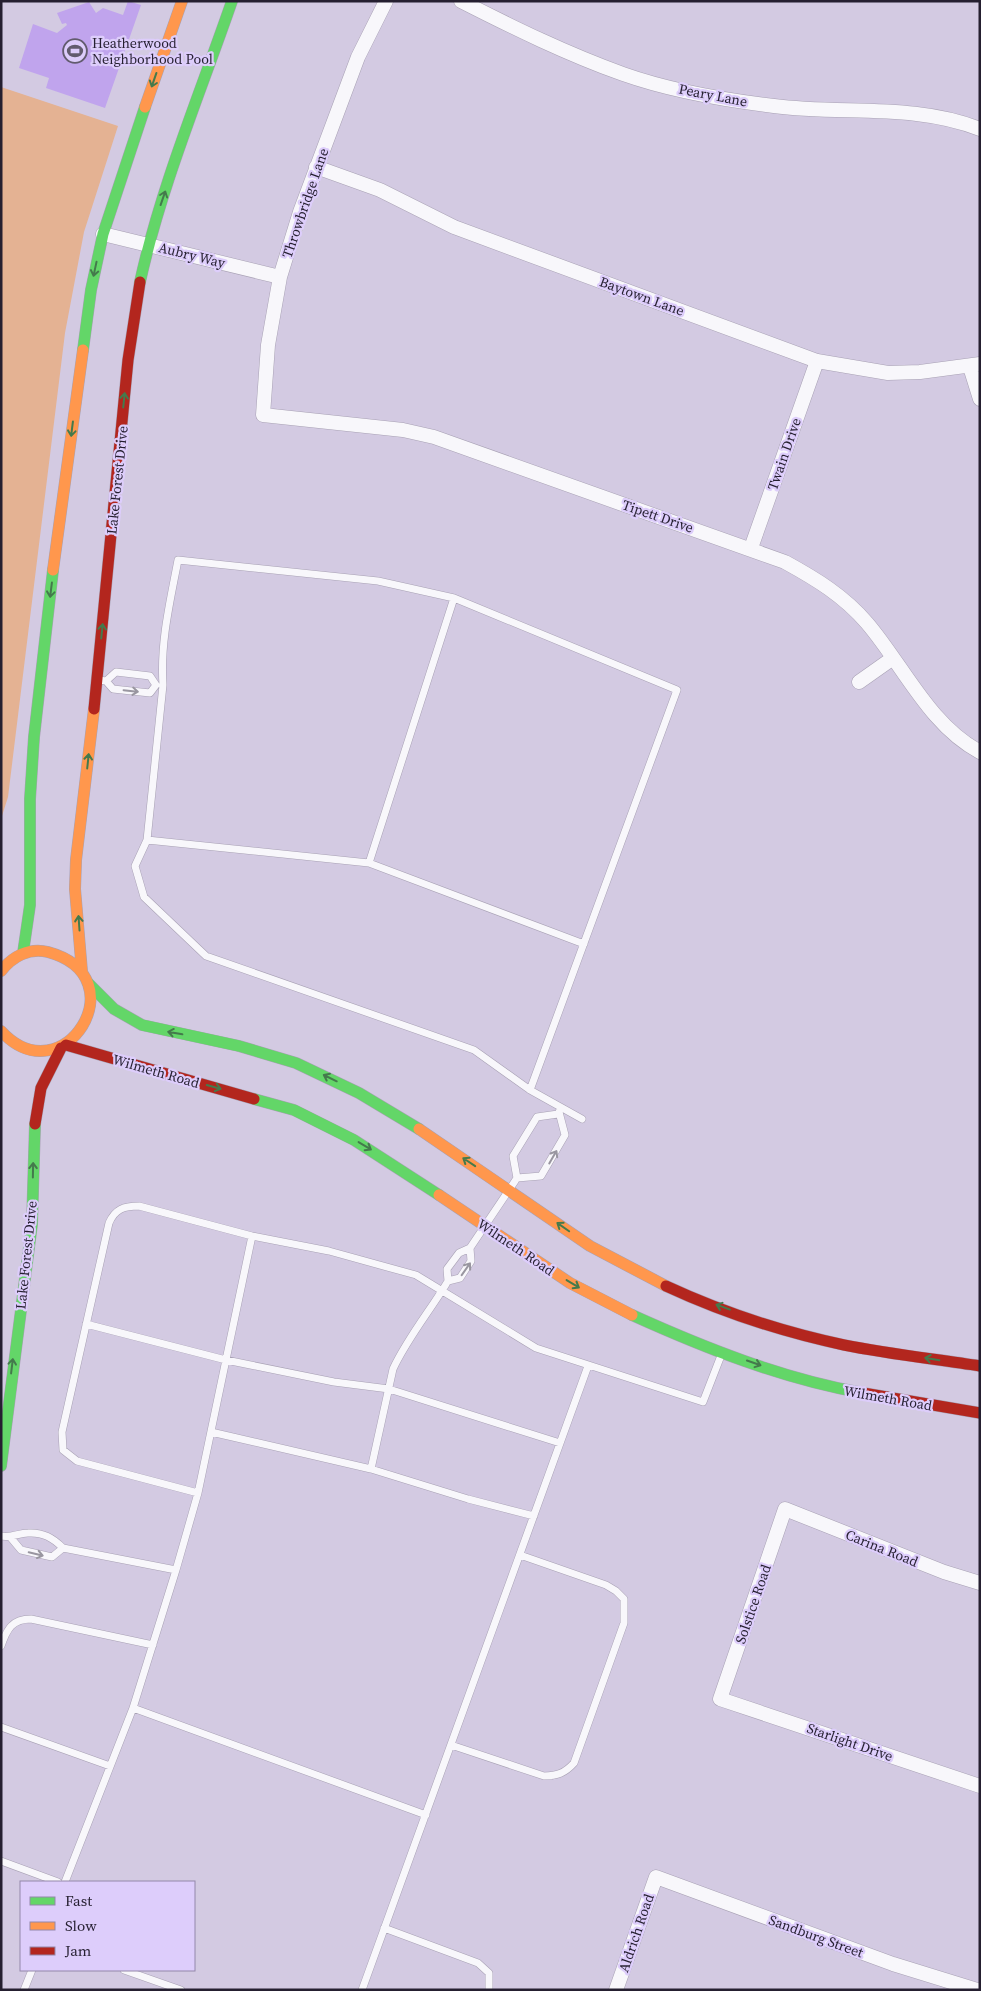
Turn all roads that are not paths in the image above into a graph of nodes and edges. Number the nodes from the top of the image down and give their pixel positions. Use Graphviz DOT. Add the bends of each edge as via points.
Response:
graph roads {
  1 [pos="182,1"];
  2 [pos="232,1"];
  3 [pos="386,1"];
  4 [pos="461,1"];
  5 [pos="980,128"];
  6 [pos="316,167"];
  7 [pos="103,234"];
  8 [pos="148,245"];
  9 [pos="280,277"];
  10 [pos="817,361"];
  11 [pos="975,365"];
  12 [pos="980,399"];
  13 [pos="263,414"];
  14 [pos="751,548"];
  15 [pos="454,598"];
  16 [pos="893,658"];
  17 [pos="101,680"];
  18 [pos="859,682"];
  19 [pos="160,685"];
  20 [pos="980,752"];
  21 [pos="147,840"];
  22 [pos="369,863"];
  23 [pos="584,944"];
  24 [pos="1,952"];
  25 [pos="19,955"];
  26 [pos="1,971"];
  27 [pos="82,972"];
  28 [pos="88,983"];
  29 [pos="1,1031"];
  30 [pos="64,1046"];
  31 [pos="530,1090"];
  32 [pos="562,1107"];
  33 [pos="558,1114"];
  34 [pos="582,1119"];
  35 [pos="517,1178"];
  36 [pos="509,1189"];
  37 [pos="484,1226"];
  38 [pos="252,1236"];
  39 [pos="470,1248"];
  40 [pos="448,1281"];
  41 [pos="442,1290"];
  42 [pos="86,1324"];
  43 [pos="722,1353"];
  44 [pos="226,1360"];
  45 [pos="588,1366"];
  46 [pos="980,1366"];
  47 [pos="389,1389"];
  48 [pos="980,1414"];
  49 [pos="211,1432"];
  50 [pos="560,1443"];
  51 [pos="1,1466"];
  52 [pos="371,1469"];
  53 [pos="198,1493"];
  54 [pos="785,1509"];
  55 [pos="534,1516"];
  56 [pos="1,1536"];
  57 [pos="11,1538"];
  58 [pos="64,1548"];
  59 [pos="520,1555"];
  60 [pos="176,1570"];
  61 [pos="980,1583"];
  62 [pos="153,1645"];
  63 [pos="1,1646"];
  64 [pos="720,1699"];
  65 [pos="133,1708"];
  66 [pos="1,1727"];
  67 [pos="451,1745"];
  68 [pos="110,1766"];
  69 [pos="980,1786"];
  70 [pos="426,1815"];
  71 [pos="1,1861"];
  72 [pos="656,1877"];
  73 [pos="55,1881"];
  74 [pos="65,1881"];
  75 [pos="384,1928"];
  76 [pos="32,1971"];
  77 [pos="127,1971"];
  78 [pos="24,1990"];
  79 [pos="181,1990"];
  80 [pos="362,1990"];
  81 [pos="489,1990"];
  82 [pos="616,1990"];
  83 [pos="977,1990"];
  1 -- 7 [label="main road, one-way"];
  8 -- 2 [label="main road, Lake Forest Drive, one-way"];
  3 -- 6 [label="street, Throwbridge Lane" via="358,57"];
  4 -- 5 [label="street, Peary Lane" via="532,37 663,86 776,106 922,113"];
  6 -- 9 [label="street, Throwbridge Lane"];
  6 -- 10 [label="street, Baytown Lane" via="380,190 454,227"];
  7 -- 8 [label="street, Aubry Way"];
  7 -- 25 [label="main road, one-way" via="86,321 36,717 30,799 30,905"];
  8 -- 9 [label="street, Aubry Way"];
  17 -- 8 [label="main road, Lake Forest Drive, one-way" via="131,337"];
  9 -- 13 [label="street, Throwbridge Lane" via="268,345"];
  10 -- 11 [label="street, Baytown Lane" via="888,373"];
  10 -- 14 [label="street, Twain Drive"];
  11 -- 12 [label="street"];
  13 -- 14 [label="street, Tipett Drive" via="404,430 434,437"];
  14 -- 16 [label="street, Tipett Drive" via="785,562 847,601"];
  15 -- 19 [label="lane" via="378,581 178,560 164,630"];
  15 -- 22 [label="lane"];
  15 -- 23 [label="lane" via="676,690"];
  16 -- 18 [label="street"];
  16 -- 20 [label="street, Tipett Drive" via="940,720"];
  17 -- 19 [label="lane" via="116,672 150,676"];
  17 -- 19 [label="lane, one-way" via="113,690 150,693"];
  27 -- 17 [label="main road, Lake Forest Drive, one-way" via="76,860"];
  19 -- 21 [label="lane"];
  21 -- 22 [label="lane"];
  21 -- 31 [label="lane" via="135,866 144,897 206,956 474,1050"];
  22 -- 23 [label="lane"];
  23 -- 31 [label="lane"];
  24 -- 25 [label="main road"];
  25 -- 26 [label="main road"];
  25 -- 27 [label="main road" via="44,951 55,953"];
  27 -- 28 [label="main road"];
  28 -- 30 [label="main road, Lake Forest Drive" via="89,1016 78,1035"];
  36 -- 28 [label="main road, one-way" via="383,1105 322,1074 244,1046 149,1028 123,1015"];
  29 -- 30 [label="main road" via="26,1049 37,1051"];
  30 -- 37 [label="main road, Wilmeth Road, one-way" via="294,1110 362,1144"];
  51 -- 30 [label="main road, Lake Forest Drive, one-way" via="32,1224 37,1098 50,1066"];
  31 -- 32 [label="lane"];
  32 -- 33 [label="lane"];
  32 -- 34 [label="lane"];
  33 -- 35 [label="lane" via="537,1117 513,1156"];
  35 -- 33 [label="lane, one-way" via="541,1176 565,1135"];
  35 -- 36 [label="lane"];
  36 -- 37 [label="lane"];
  46 -- 36 [label="main road, one-way" via="824,1340 692,1296 590,1246"];
  37 -- 39 [label="lane"];
  37 -- 43 [label="main road, Wilmeth Road, one-way" via="608,1304 685,1340"];
  38 -- 41 [label="lane" via="383,1265 416,1275"];
  38 -- 42 [label="lane" via="139,1206 118,1209 109,1223"];
  38 -- 44 [label="lane"];
  39 -- 40 [label="lane" via="459,1253 447,1269"];
  40 -- 39 [label="lane, one-way" via="460,1278 471,1261"];
  40 -- 41 [label="lane"];
  41 -- 45 [label="lane" via="536,1348"];
  41 -- 47 [label="lane" via="400,1354"];
  42 -- 44 [label="lane"];
  42 -- 53 [label="lane" via="62,1432 63,1450 77,1461"];
  43 -- 45 [label="lane" via="703,1402"];
  43 -- 48 [label="main road, Wilmeth Road, one-way" via="818,1385"];
  44 -- 47 [label="lane" via="334,1382"];
  44 -- 49 [label="lane"];
  45 -- 50 [label="lane"];
  47 -- 50 [label="lane"];
  47 -- 52 [label="lane"];
  49 -- 52 [label="lane"];
  49 -- 53 [label="lane"];
  50 -- 55 [label="lane"];
  52 -- 55 [label="lane"];
  53 -- 60 [label="lane"];
  54 -- 61 [label="street, Carina Road"];
  54 -- 64 [label="street, Solstice Road"];
  55 -- 59 [label="lane"];
  56 -- 57 [label="lane"];
  57 -- 58 [label="lane" via="27,1532 50,1536"];
  57 -- 58 [label="lane, one-way" via="21,1550 52,1557"];
  58 -- 60 [label="lane"];
  59 -- 67 [label="lane"];
  59 -- 67 [label="lane" via="606,1585 624,1599 624,1623 577,1753 568,1770 560,1775 544,1776"];
  60 -- 62 [label="lane"];
  62 -- 63 [label="lane" via="21,1619 9,1627"];
  62 -- 65 [label="lane"];
  64 -- 69 [label="street, Starlight Drive"];
  65 -- 68 [label="lane"];
  65 -- 70 [label="lane"];
  66 -- 68 [label="lane"];
  67 -- 70 [label="lane"];
  68 -- 74 [label="lane"];
  70 -- 75 [label="lane"];
  71 -- 73 [label="lane"];
  72 -- 82 [label="street, Aldrich Road"];
  72 -- 83 [label="street, Sandburg Street" via="893,1964"];
  75 -- 80 [label="lane"];
  75 -- 81 [label="lane" via="478,1963 489,1973"];
  76 -- 78 [label="lane"];
  77 -- 79 [label="lane"];
}
